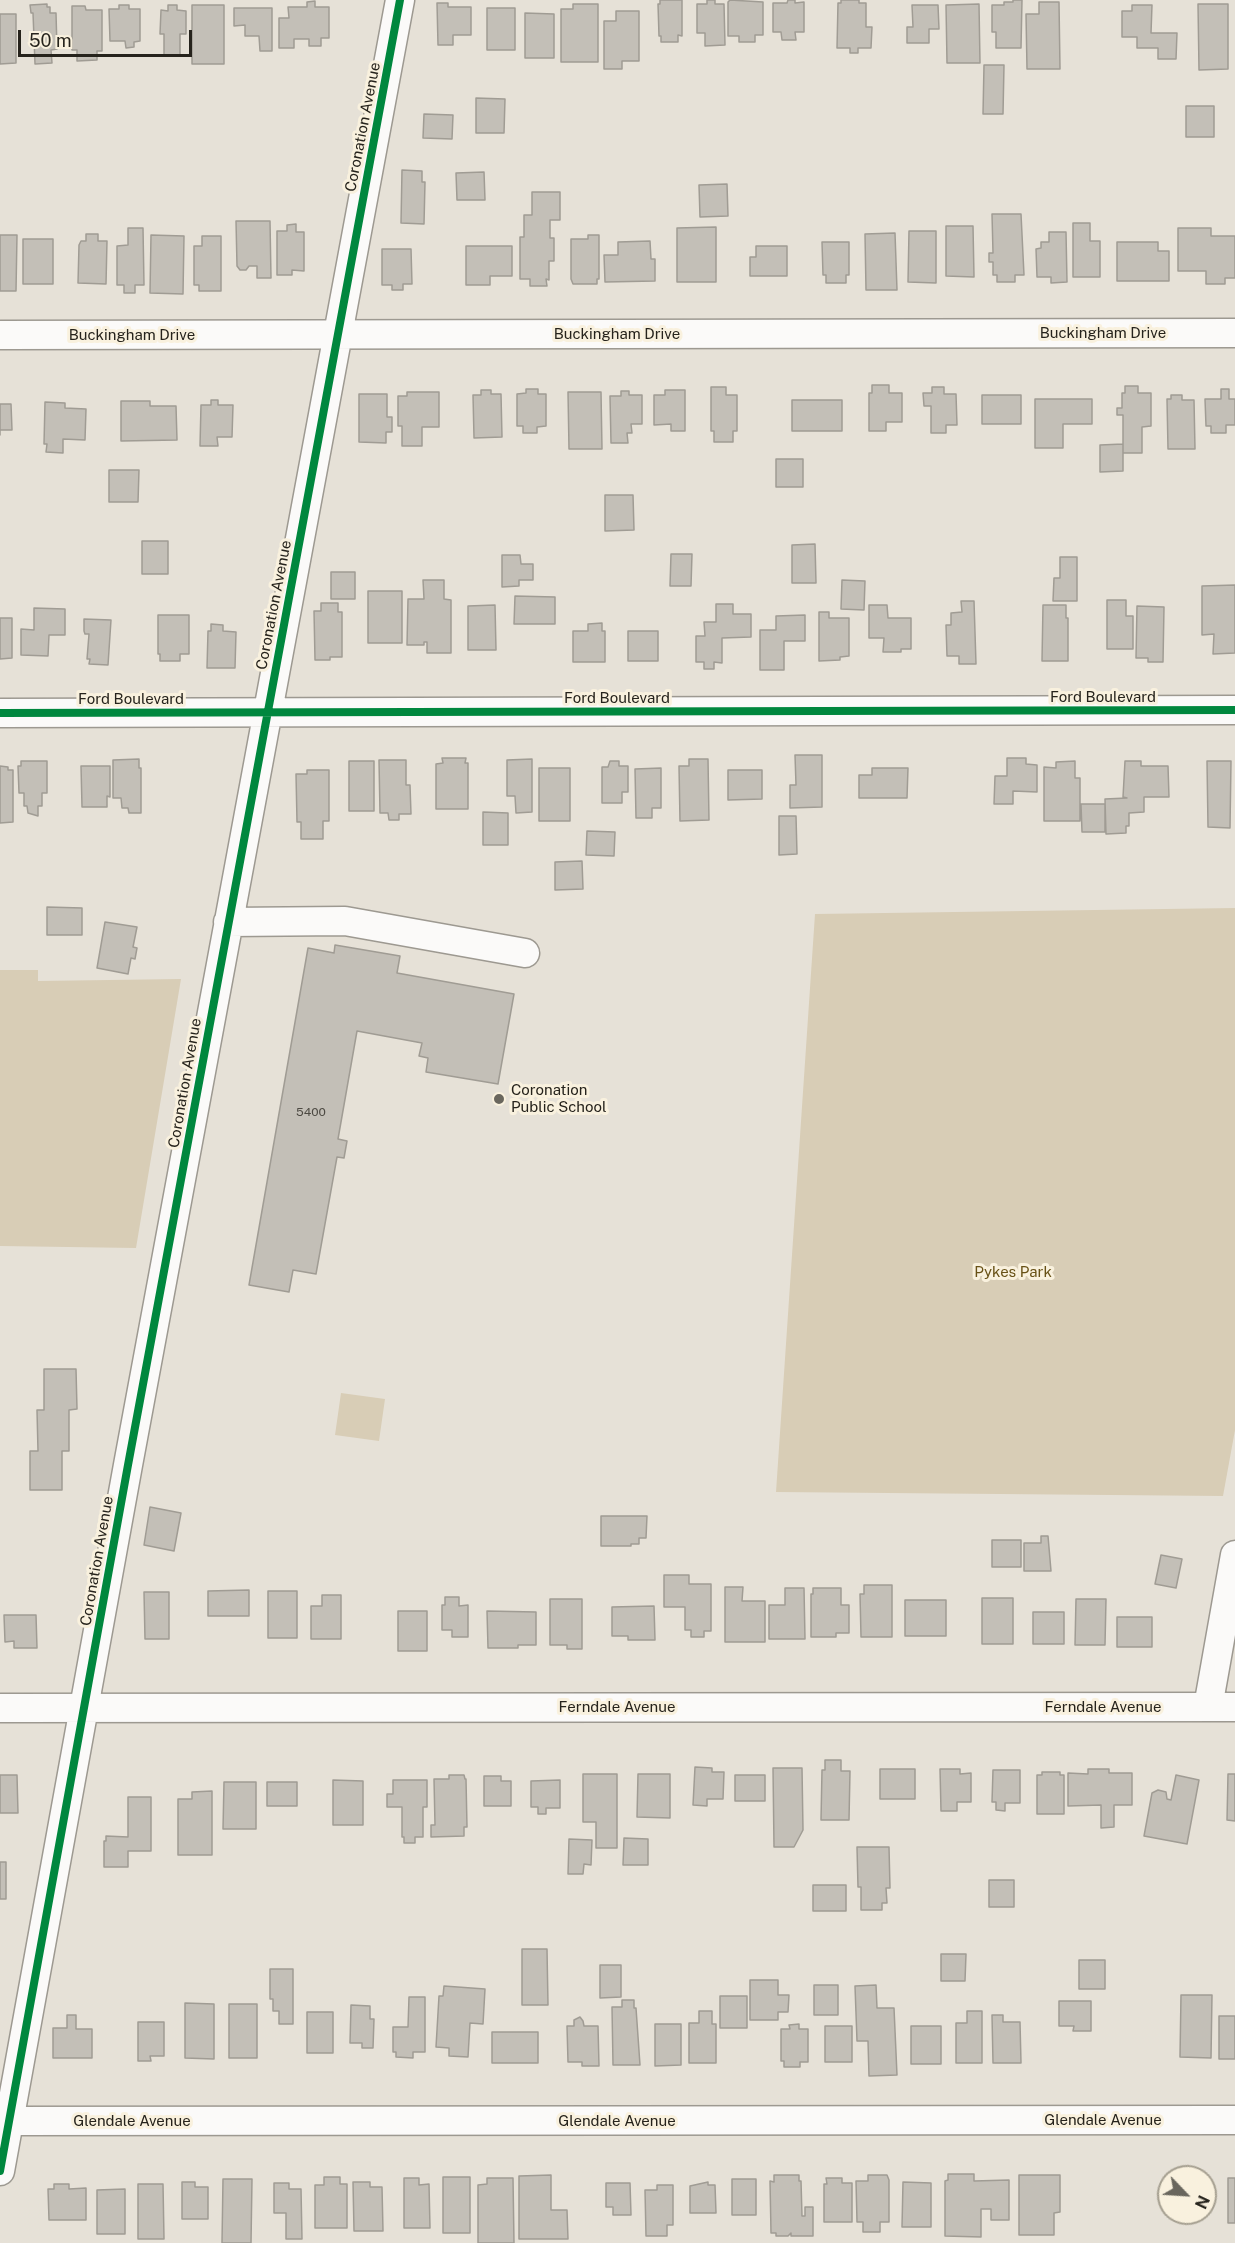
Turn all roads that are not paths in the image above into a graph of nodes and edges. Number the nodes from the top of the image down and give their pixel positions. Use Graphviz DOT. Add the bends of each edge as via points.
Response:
graph roads {
  1 [pos="400,0"];
  2 [pos="1235,333"];
  3 [pos="338,334"];
  4 [pos="0,335"];
  5 [pos="1235,710"];
  6 [pos="0,713"];
  7 [pos="267,713"];
  8 [pos="228,922"];
  9 [pos="525,953"];
  10 [pos="1235,1555"];
  11 [pos="85,1707"];
  12 [pos="1221,1707"];
  13 [pos="0,1708"];
  14 [pos="1235,2120"];
  15 [pos="5,2121"];
  16 [pos="0,2171"];
  1 -- 3 [label="street, Coronation Avenue"];
  2 -- 3 [label="street, Buckingham Drive"];
  3 -- 4 [label="street, Buckingham Drive"];
  3 -- 7 [label="street, Coronation Avenue"];
  5 -- 7 [label="street, Ford Boulevard"];
  6 -- 7 [label="street, Ford Boulevard"];
  7 -- 8 [label="street, Coronation Avenue"];
  8 -- 9 [label="street" via="345,921"];
  8 -- 11 [label="street, Coronation Avenue"];
  10 -- 12 [label="street"];
  11 -- 12 [label="street, Ferndale Avenue"];
  11 -- 13 [label="street, Ferndale Avenue"];
  11 -- 15 [label="street, Coronation Avenue"];
  14 -- 15 [label="street, Glendale Avenue"];
  15 -- 16 [label="street, Coronation Avenue"];
}
